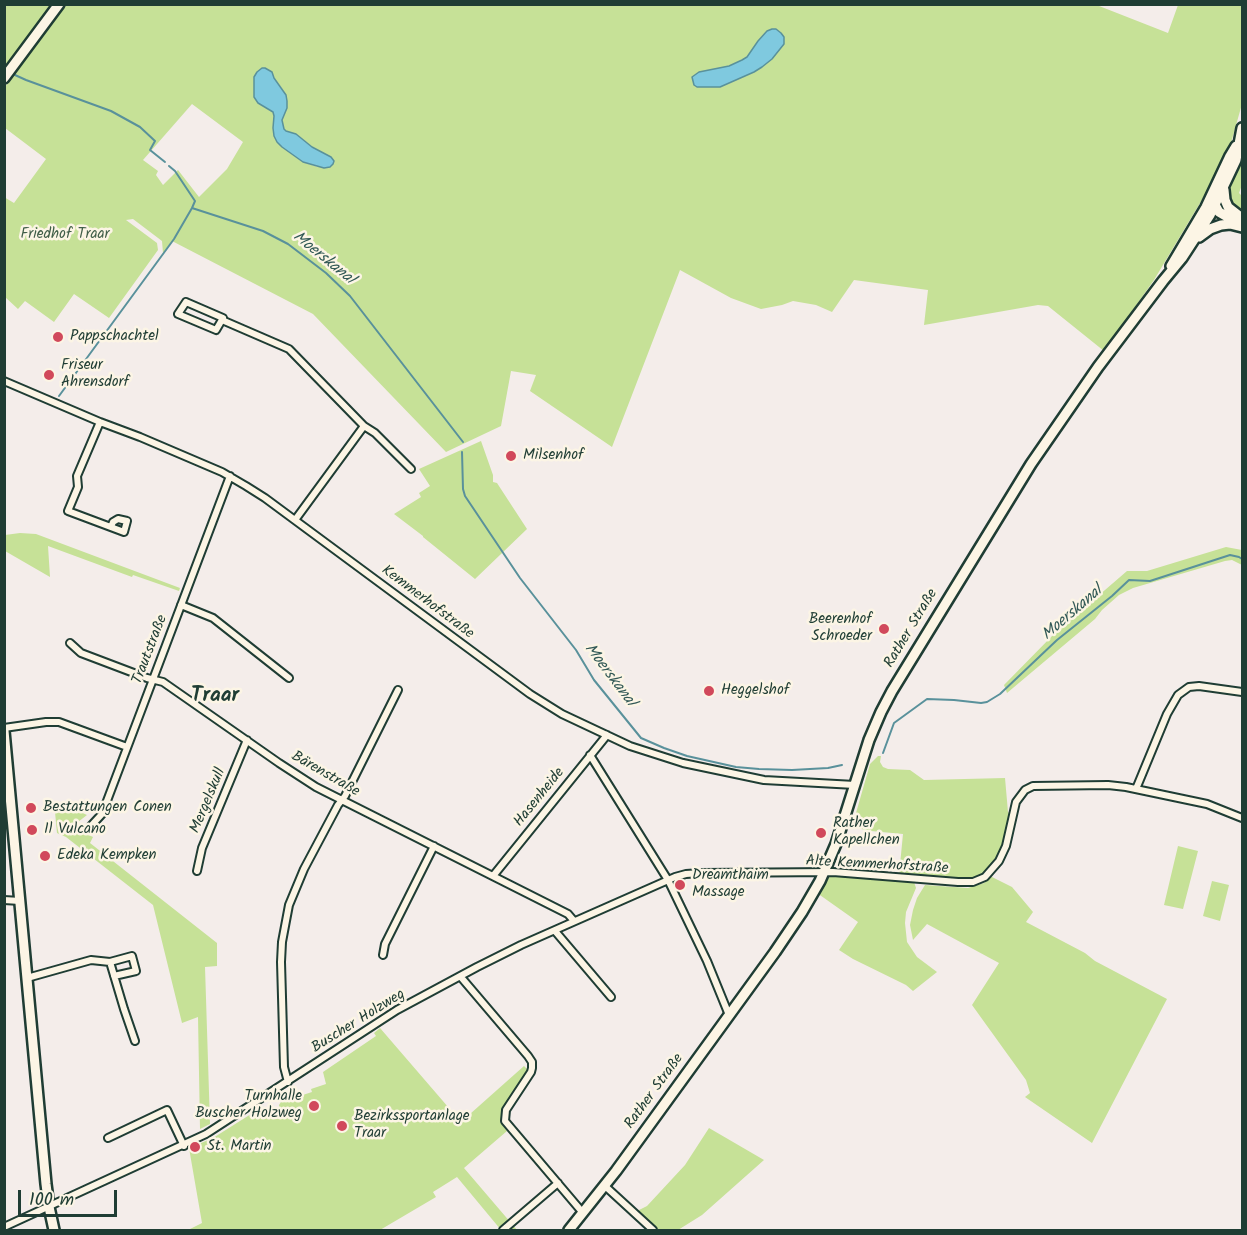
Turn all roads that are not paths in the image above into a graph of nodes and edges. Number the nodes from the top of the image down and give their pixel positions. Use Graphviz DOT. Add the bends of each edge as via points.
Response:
graph roads {
  1 [pos="59,4"];
  2 [pos="4,78"];
  3 [pos="1242,128"];
  4 [pos="1220,186"];
  5 [pos="1213,205"];
  6 [pos="1228,207"];
  7 [pos="1242,218"];
  8 [pos="1242,226"];
  9 [pos="1193,243"];
  10 [pos="1163,281"];
  11 [pos="222,320"];
  12 [pos="4,381"];
  13 [pos="100,422"];
  14 [pos="364,426"];
  15 [pos="411,469"];
  16 [pos="230,476"];
  17 [pos="295,520"];
  18 [pos="111,527"];
  19 [pos="181,605"];
  20 [pos="70,643"];
  21 [pos="288,678"];
  22 [pos="153,679"];
  23 [pos="398,690"];
  24 [pos="1242,692"];
  25 [pos="4,729"];
  26 [pos="607,735"];
  27 [pos="247,740"];
  28 [pos="127,747"];
  29 [pos="590,756"];
  30 [pos="855,785"];
  31 [pos="1136,789"];
  32 [pos="342,800"];
  33 [pos="8,803"];
  34 [pos="1242,818"];
  35 [pos="89,828"];
  36 [pos="434,846"];
  37 [pos="197,872"];
  38 [pos="824,872"];
  39 [pos="493,876"];
  40 [pos="668,880"];
  41 [pos="4,900"];
  42 [pos="20,901"];
  43 [pos="574,921"];
  44 [pos="555,931"];
  45 [pos="383,955"];
  46 [pos="110,962"];
  47 [pos="114,976"];
  48 [pos="460,976"];
  49 [pos="27,978"];
  50 [pos="611,997"];
  51 [pos="729,1015"];
  52 [pos="135,1041"];
  53 [pos="288,1082"];
  54 [pos="108,1138"];
  55 [pos="184,1146"];
  56 [pos="558,1183"];
  57 [pos="605,1186"];
  58 [pos="49,1207"];
  59 [pos="584,1213"];
  60 [pos="4,1227"];
  61 [pos="54,1230"];
  62 [pos="503,1230"];
  63 [pos="569,1230"];
  64 [pos="653,1230"];
  1 -- 2 [label="street"];
  3 -- 4 [label="street, Rather Straße"];
  4 -- 5 [label="street, Rather Straße"];
  4 -- 6 [label="street"];
  5 -- 6 [label="street" via="1222,203"];
  5 -- 8 [label="street"];
  5 -- 9 [label="street, Rather Straße"];
  5 -- 10 [label="street, Rather Straße"];
  6 -- 7 [label="street"];
  8 -- 9 [label="street, Rather Straße" via="1216,226"];
  9 -- 10 [label="street, Rather Straße"];
  10 -- 30 [label="street, Rather Straße" via="1058,425 952,592 881,712"];
  11 -- 11 [label="street" via="216,330 178,314 186,302"];
  11 -- 14 [label="street" via="289,349"];
  12 -- 13 [label="street, Kemmerhofstraße"];
  13 -- 16 [label="street, Kemmerhofstraße"];
  13 -- 18 [label="street" via="78,472 78,487 68,511"];
  14 -- 15 [label="street"];
  14 -- 17 [label="street"];
  16 -- 17 [label="street, Kemmerhofstraße"];
  16 -- 19 [label="street, Trautstraße"];
  17 -- 26 [label="street, Kemmerhofstraße" via="544,704"];
  19 -- 21 [label="street" via="213,618"];
  19 -- 22 [label="street, Trautstraße"];
  20 -- 22 [label="street, Bärenstraße" via="81,653"];
  22 -- 27 [label="street, Bärenstraße"];
  22 -- 28 [label="street, Trautstraße"];
  23 -- 32 [label="street"];
  24 -- 31 [label="street" via="1199,686 1189,687 1178,695"];
  25 -- 28 [label="street" via="58,722"];
  25 -- 33 [label="street"];
  26 -- 29 [label="street, Hasenheide"];
  26 -- 30 [label="street, Kemmerhofstraße" via="683,763 733,774 764,780"];
  27 -- 32 [label="street, Bärenstraße" via="301,778"];
  27 -- 37 [label="street, Mergelskull" via="202,848"];
  28 -- 35 [label="street, Trautstraße" via="102,814"];
  29 -- 39 [label="street, Hasenheide"];
  29 -- 40 [label="street"];
  30 -- 38 [label="street, Rather Straße"];
  31 -- 34 [label="street, Alte Kemmerhofstraße" via="1207,804"];
  31 -- 38 [label="street, Alte Kemmerhofstraße" via="1108,785 1029,788 1016,802 999,861 985,877 973,882"];
  32 -- 36 [label="street, Bärenstraße"];
  32 -- 53 [label="street" via="300,878 284,924 281,962 284,1067"];
  33 -- 42 [label="street"];
  36 -- 39 [label="street, Bärenstraße"];
  36 -- 45 [label="street"];
  38 -- 40 [label="street, Alte Kemmerhofstraße" via="691,874"];
  38 -- 51 [label="street, Rather Straße" via="795,923"];
  39 -- 43 [label="street, Bärenstraße" via="568,914"];
  40 -- 43 [label="street, Buscher Holzweg"];
  40 -- 51 [label="street"];
  41 -- 42 [label="street"];
  42 -- 49 [label="street"];
  43 -- 44 [label="street, Buscher Holzweg"];
  44 -- 48 [label="street, Buscher Holzweg"];
  44 -- 50 [label="street"];
  46 -- 47 [label="street"];
  46 -- 47 [label="street" via="132,956 136,971"];
  46 -- 49 [label="street" via="91,960"];
  47 -- 52 [label="street"];
  48 -- 53 [label="street, Buscher Holzweg" via="391,1013"];
  48 -- 56 [label="street" via="532,1062 531,1072 504,1117"];
  49 -- 58 [label="street"];
  51 -- 57 [label="street, Rather Straße"];
  53 -- 55 [label="street, Buscher Holzweg"];
  54 -- 55 [label="street" via="167,1110"];
  55 -- 58 [label="street, Buscher Holzweg"];
  56 -- 59 [label="street"];
  56 -- 62 [label="street"];
  57 -- 59 [label="street, Rather Straße"];
  57 -- 64 [label="street"];
  58 -- 60 [label="street, Buscher Holzweg"];
  58 -- 61 [label="street"];
  59 -- 63 [label="street, Rather Straße"];
}
